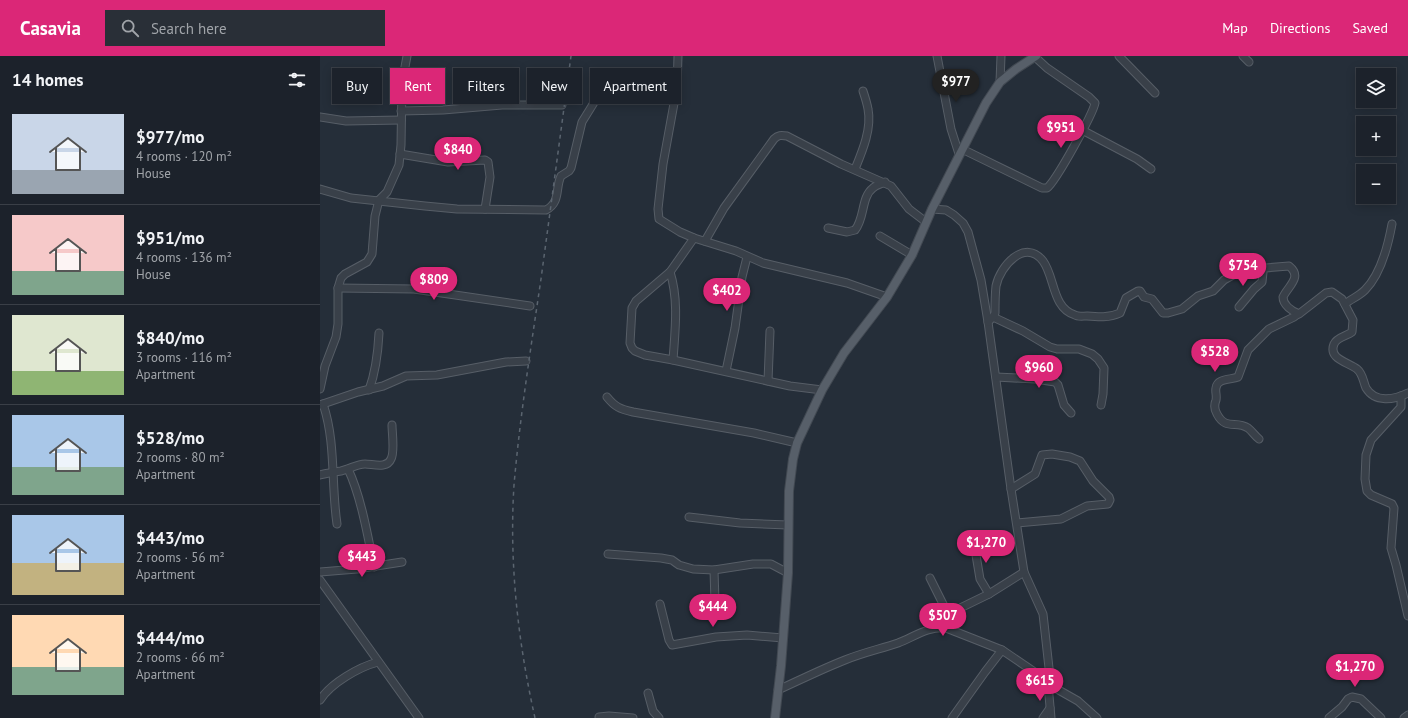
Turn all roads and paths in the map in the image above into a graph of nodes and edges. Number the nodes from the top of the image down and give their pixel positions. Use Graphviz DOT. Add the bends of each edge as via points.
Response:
graph roads {
  1 [pos="407,56"];
  2 [pos="678,56"];
  3 [pos="937,56"];
  4 [pos="1001,56"];
  5 [pos="1119,56"];
  6 [pos="1242,56"];
  7 [pos="1036,57"];
  8 [pos="1249,62"];
  9 [pos="1000,82"];
  10 [pos="862,91"];
  11 [pos="1155,93"];
  12 [pos="593,104"];
  13 [pos="562,105"];
  14 [pos="401,111"];
  15 [pos="320,117"];
  16 [pos="401,120"];
  17 [pos="1082,130"];
  18 [pos="961,152"];
  19 [pos="400,154"];
  20 [pos="855,169"];
  21 [pos="1151,169"];
  22 [pos="885,182"];
  23 [pos="320,189"];
  24 [pos="379,200"];
  25 [pos="485,209"];
  26 [pos="932,209"];
  27 [pos="926,222"];
  28 [pos="1392,224"];
  29 [pos="828,228"];
  30 [pos="880,236"];
  31 [pos="694,238"];
  32 [pos="705,241"];
  33 [pos="912,255"];
  34 [pos="747,257"];
  35 [pos="1261,269"];
  36 [pos="670,272"];
  37 [pos="338,288"];
  38 [pos="887,297"];
  39 [pos="1345,304"];
  40 [pos="530,306"];
  41 [pos="1239,307"];
  42 [pos="1298,314"];
  43 [pos="990,319"];
  44 [pos="770,331"];
  45 [pos="379,333"];
  46 [pos="673,360"];
  47 [pos="526,361"];
  48 [pos="726,371"];
  49 [pos="996,377"];
  50 [pos="768,381"];
  51 [pos="320,389"];
  52 [pos="369,390"];
  53 [pos="822,390"];
  54 [pos="1405,395"];
  55 [pos="607,397"];
  56 [pos="322,404"];
  57 [pos="1101,406"];
  58 [pos="1071,413"];
  59 [pos="392,425"];
  60 [pos="1259,439"];
  61 [pos="797,443"];
  62 [pos="348,469"];
  63 [pos="333,472"];
  64 [pos="320,475"];
  65 [pos="1011,489"];
  66 [pos="689,517"];
  67 [pos="1017,523"];
  68 [pos="337,524"];
  69 [pos="788,525"];
  70 [pos="973,537"];
  71 [pos="608,554"];
  72 [pos="402,562"];
  73 [pos="374,567"];
  74 [pos="714,570"];
  75 [pos="320,572"];
  76 [pos="1024,572"];
  77 [pos="788,573"];
  78 [pos="930,578"];
  79 [pos="320,580"];
  80 [pos="989,594"];
  81 [pos="715,602"];
  82 [pos="660,604"];
  83 [pos="948,614"];
  84 [pos="1408,616"];
  85 [pos="937,627"];
  86 [pos="783,638"];
  87 [pos="1002,650"];
  88 [pos="378,662"];
  89 [pos="1049,685"];
  90 [pos="778,690"];
  91 [pos="648,694"];
  92 [pos="320,700"];
  93 [pos="1050,708"];
  94 [pos="1408,715"];
  95 [pos="599,717"];
  96 [pos="419,718"];
  97 [pos="633,718"];
  98 [pos="659,718"];
  99 [pos="774,718"];
  100 [pos="952,718"];
  101 [pos="1043,718"];
  102 [pos="1051,718"];
  103 [pos="1097,718"];
  104 [pos="1329,718"];
  105 [pos="1381,718"];
  106 [pos="1404,718"];
  1 -- 14 [label="street" via="402,83"];
  2 -- 31 [label="street" via="677,87 663,164 658,214 663,222"];
  3 -- 18 [label="street" via="951,129"];
  4 -- 9 [label="street"];
  5 -- 11 [label="street"];
  6 -- 8 [label="street"];
  7 -- 9 [label="main road"];
  7 -- 17 [label="street" via="1047,68 1094,100 1094,108"];
  9 -- 18 [label="main road" via="986,103"];
  10 -- 20 [label="street" via="869,116"];
  12 -- 25 [label="street" via="582,122 571,168 559,178 555,203 551,207 546,210"];
  13 -- 14 [label="street" via="502,104"];
  14 -- 16 [label="street"];
  15 -- 16 [label="street" via="346,121"];
  16 -- 19 [label="street"];
  17 -- 18 [label="street" via="1047,188"];
  17 -- 21 [label="street"];
  18 -- 26 [label="main road"];
  19 -- 24 [label="street" via="394,178 387,192"];
  19 -- 25 [label="street" via="448,162 485,160 488,162 490,177"];
  20 -- 22 [label="street"];
  20 -- 32 [label="street" via="787,136 777,136 733,195"];
  22 -- 27 [label="street" via="896,191 909,209"];
  22 -- 29 [label="street" via="870,190 855,230 847,232"];
  23 -- 24 [label="street" via="351,198"];
  24 -- 25 [label="street" via="457,209"];
  24 -- 37 [label="street" via="372,254 367,262 344,274"];
  26 -- 27 [label="main road"];
  26 -- 43 [label="street" via="946,210 954,215 968,232"];
  27 -- 33 [label="main road"];
  28 -- 39 [label="street" via="1376,276 1365,290"];
  30 -- 33 [label="street"];
  31 -- 32 [label="street"];
  31 -- 36 [label="street"];
  32 -- 34 [label="street"];
  33 -- 38 [label="main road"];
  34 -- 38 [label="street" via="780,268 847,283"];
  34 -- 48 [label="street"];
  35 -- 41 [label="street" via="1262,282"];
  35 -- 42 [label="street" via="1287,266 1292,268 1294,279 1282,299"];
  35 -- 43 [label="street" via="1248,270 1227,278 1213,291 1198,296 1180,310 1163,313 1152,299 1144,297 1138,291 1126,298 1120,313 1098,318 1076,316 1067,311 1059,301 1043,261 1025,252 1010,259 1001,274 996,285 994,313"];
  36 -- 46 [label="street" via="675,303"];
  36 -- 46 [label="street" via="636,301 632,308 630,343 635,351 645,355"];
  37 -- 40 [label="street" via="414,289"];
  37 -- 51 [label="street" via="336,337"];
  38 -- 53 [label="main road" via="844,353"];
  39 -- 42 [label="street" via="1338,296 1329,292"];
  39 -- 54 [label="street" via="1354,328 1350,334 1334,343 1337,358 1357,369 1372,395 1389,399"];
  42 -- 60 [label="street" via="1269,329 1248,350 1238,377 1221,380 1216,384 1214,406 1220,421 1249,429"];
  43 -- 49 [label="street"];
  43 -- 57 [label="street" via="1023,331 1050,347 1079,349 1092,354 1104,368"];
  44 -- 50 [label="street"];
  45 -- 52 [label="street" via="378,356"];
  46 -- 48 [label="street"];
  47 -- 52 [label="street" via="506,362 437,375 406,376"];
  48 -- 50 [label="street"];
  49 -- 58 [label="street" via="1055,382 1064,405"];
  49 -- 65 [label="street"];
  50 -- 53 [label="street"];
  52 -- 56 [label="street"];
  53 -- 61 [label="main road"];
  54 -- 84 [label="street" via="1401,407 1371,440 1367,448 1365,479 1367,491 1392,504 1394,508 1391,548"];
  55 -- 61 [label="street" via="613,405 633,412"];
  56 -- 63 [label="street" via="329,422"];
  59 -- 62 [label="street" via="392,453 389,462 380,465 358,465"];
  61 -- 69 [label="main road" via="789,491"];
  62 -- 63 [label="street"];
  62 -- 73 [label="street"];
  63 -- 64 [label="street"];
  63 -- 68 [label="street"];
  65 -- 67 [label="street"];
  65 -- 67 [label="street" via="1035,474 1042,456 1052,454 1080,461 1110,500 1108,504 1087,506 1061,519"];
  66 -- 69 [label="street"];
  67 -- 76 [label="street"];
  69 -- 77 [label="main road"];
  70 -- 80 [label="street" via="980,579"];
  71 -- 74 [label="street" via="661,558 693,569"];
  72 -- 73 [label="street"];
  73 -- 75 [label="street"];
  74 -- 77 [label="street" via="762,563 771,564"];
  74 -- 81 [label="street"];
  76 -- 80 [label="street"];
  76 -- 89 [label="street" via="1043,614"];
  77 -- 86 [label="main road"];
  78 -- 83 [label="street"];
  79 -- 88 [label="street"];
  80 -- 83 [label="street"];
  82 -- 86 [label="street" via="672,645 728,636"];
  83 -- 85 [label="street"];
  85 -- 87 [label="street" via="946,628"];
  85 -- 90 [label="street" via="890,646 844,660"];
  86 -- 90 [label="main road"];
  87 -- 89 [label="street"];
  87 -- 100 [label="street"];
  88 -- 92 [label="street" via="348,676 324,693"];
  88 -- 96 [label="street"];
  89 -- 93 [label="street"];
  89 -- 103 [label="street" via="1078,702"];
  90 -- 99 [label="main road"];
  91 -- 98 [label="street" via="653,711"];
  93 -- 101 [label="street"];
  93 -- 102 [label="street"];
  94 -- 106 [label="street"];
  95 -- 97 [label="street"];
  104 -- 105 [label="street" via="1352,697 1361,699"];
}
